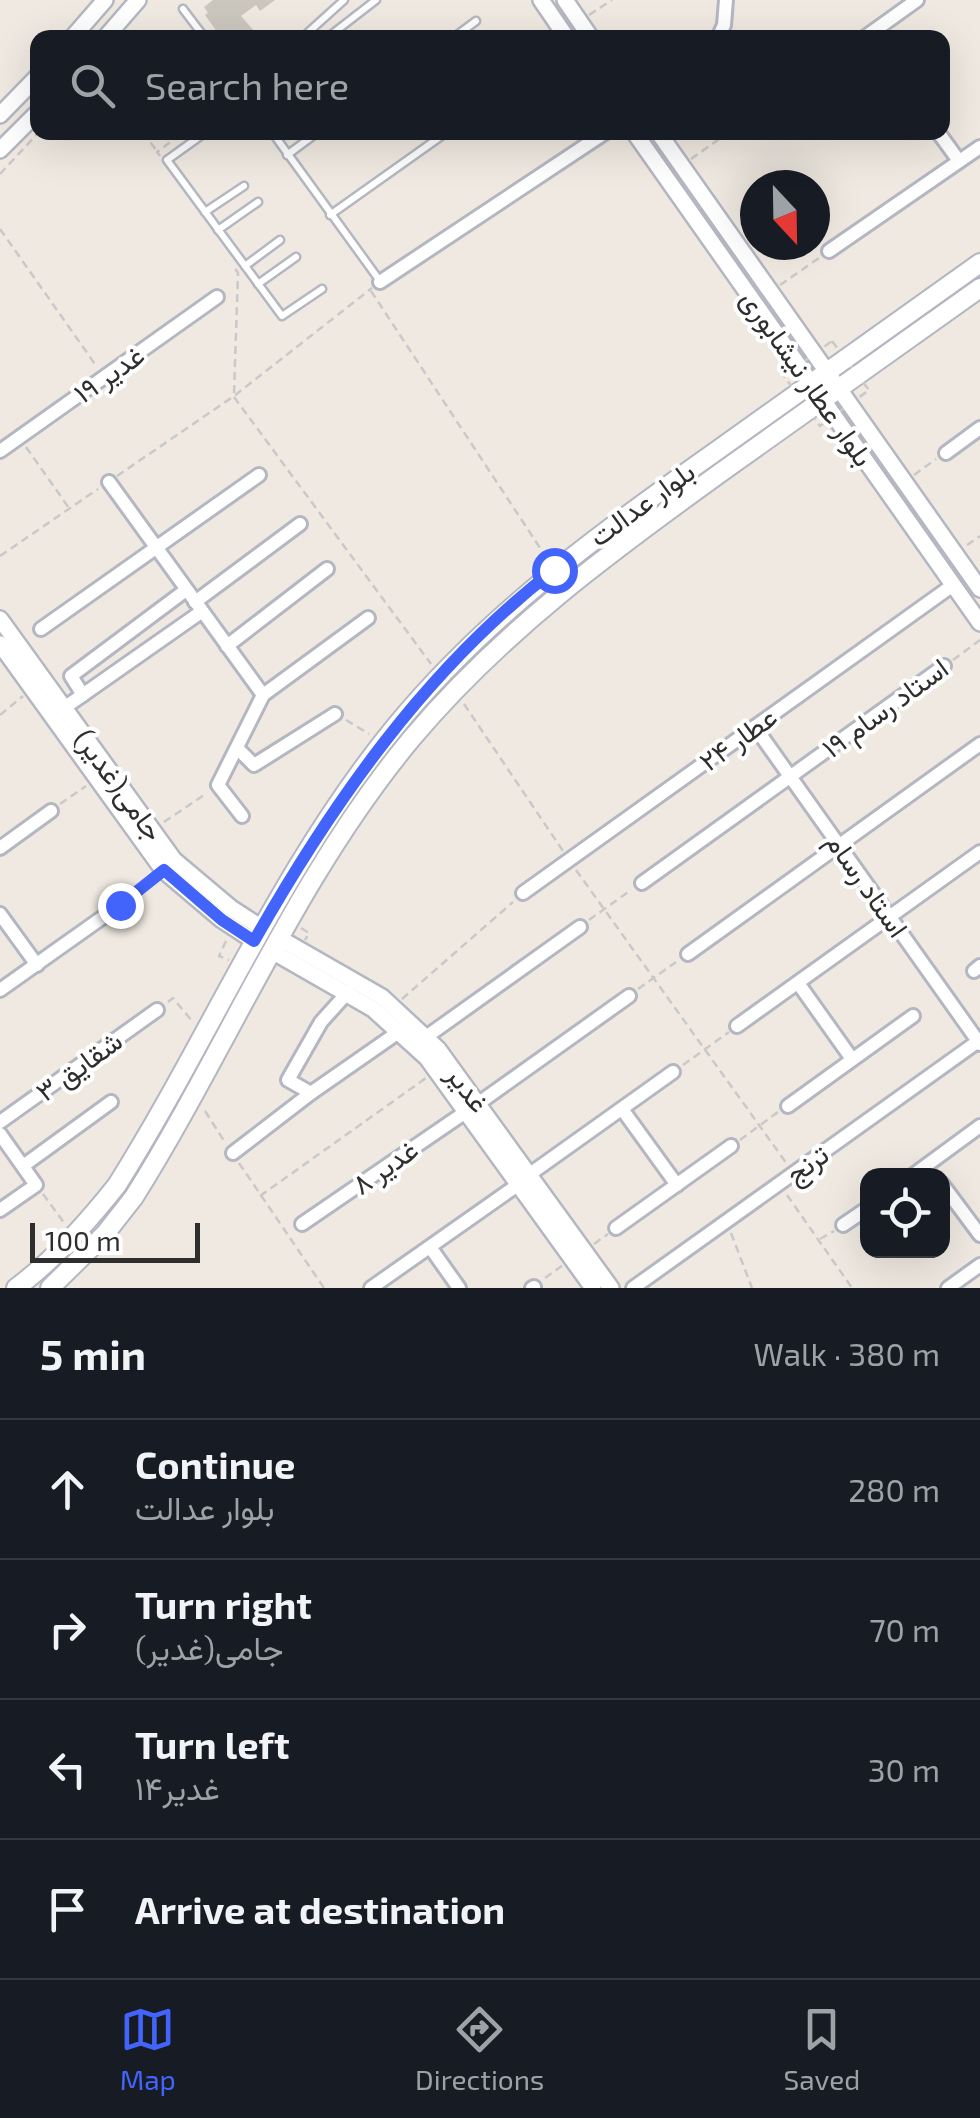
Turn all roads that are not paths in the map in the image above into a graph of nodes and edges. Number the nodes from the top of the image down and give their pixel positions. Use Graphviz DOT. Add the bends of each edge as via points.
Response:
graph roads {
  1 [pos="105,0"];
  2 [pos="138,0"];
  3 [pos="344,0"];
  4 [pos="376,0"];
  5 [pos="540,0"];
  6 [pos="565,0"];
  7 [pos="726,0"];
  8 [pos="917,0"];
  9 [pos="183,9"];
  10 [pos="476,21"];
  11 [pos="79,30"];
  12 [pos="111,30"];
  13 [pos="199,30"];
  14 [pos="311,30"];
  15 [pos="337,30"];
  16 [pos="464,30"];
  17 [pos="561,30"];
  18 [pos="586,30"];
  19 [pos="722,30"];
  20 [pos="875,30"];
  21 [pos="30,84"];
  22 [pos="0,115"];
  23 [pos="30,120"];
  24 [pos="195,140"];
  25 [pos="277,140"];
  26 [pos="307,140"];
  27 [pos="436,140"];
  28 [pos="594,140"];
  29 [pos="640,140"];
  30 [pos="664,140"];
  31 [pos="943,140"];
  32 [pos="980,146"];
  33 [pos="0,150"];
  34 [pos="287,155"];
  35 [pos="958,162"];
  36 [pos="244,186"];
  37 [pos="258,202"];
  38 [pos="205,212"];
  39 [pos="330,215"];
  40 [pos="218,230"];
  41 [pos="280,240"];
  42 [pos="830,251"];
  43 [pos="296,257"];
  44 [pos="980,263"];
  45 [pos="245,266"];
  46 [pos="258,284"];
  47 [pos="375,286"];
  48 [pos="980,288"];
  49 [pos="322,289"];
  50 [pos="217,297"];
  51 [pos="827,372"];
  52 [pos="811,384"];
  53 [pos="839,389"];
  54 [pos="823,400"];
  55 [pos="980,428"];
  56 [pos="0,451"];
  57 [pos="946,452"];
  58 [pos="259,475"];
  59 [pos="109,482"];
  60 [pos="300,524"];
  61 [pos="156,549"];
  62 [pos="327,568"];
  63 [pos="954,585"];
  64 [pos="980,588"];
  65 [pos="194,602"];
  66 [pos="368,618"];
  67 [pos="0,619"];
  68 [pos="980,623"];
  69 [pos="42,629"];
  70 [pos="0,644"];
  71 [pos="226,646"];
  72 [pos="944,666"];
  73 [pos="263,695"];
  74 [pos="83,696"];
  75 [pos="64,708"];
  76 [pos="335,714"];
  77 [pos="755,727"];
  78 [pos="980,744"];
  79 [pos="238,749"];
  80 [pos="790,776"];
  81 [pos="51,811"];
  82 [pos="242,816"];
  83 [pos="839,846"];
  84 [pos="0,848"];
  85 [pos="980,853"];
  86 [pos="642,882"];
  87 [pos="523,893"];
  88 [pos="120,905"];
  89 [pos="0,914"];
  90 [pos="890,917"];
  91 [pos="580,927"];
  92 [pos="258,934"];
  93 [pos="276,945"];
  94 [pos="688,954"];
  95 [pos="37,965"];
  96 [pos="798,982"];
  97 [pos="0,990"];
  98 [pos="348,992"];
  99 [pos="629,996"];
  100 [pos="157,1010"];
  101 [pos="913,1016"];
  102 [pos="737,1026"];
  103 [pos="400,1031"];
  104 [pos="426,1037"];
  105 [pos="979,1042"];
  106 [pos="852,1059"];
  107 [pos="673,1072"];
  108 [pos="311,1093"];
  109 [pos="111,1102"];
  110 [pos="788,1106"];
  111 [pos="473,1107"];
  112 [pos="622,1109"];
  113 [pos="0,1122"];
  114 [pos="980,1126"];
  115 [pos="0,1134"];
  116 [pos="731,1146"];
  117 [pos="232,1153"];
  118 [pos="23,1166"];
  119 [pos="934,1168"];
  120 [pos="525,1179"];
  121 [pos="676,1185"];
  122 [pos="950,1195"];
  123 [pos="0,1210"];
  124 [pos="860,1213"];
  125 [pos="302,1224"];
  126 [pos="843,1225"];
  127 [pos="616,1228"];
  128 [pos="980,1235"];
  129 [pos="430,1247"];
  130 [pos="578,1254"];
  131 [pos="980,1265"];
  132 [pos="16,1288"];
  133 [pos="51,1288"];
  134 [pos="371,1288"];
  135 [pos="459,1288"];
  136 [pos="594,1288"];
  137 [pos="611,1288"];
  138 [pos="633,1288"];
  139 [pos="948,1288"];
  1 -- 11 [label="street"];
  2 -- 12 [label="street"];
  3 -- 14 [label="lane"];
  4 -- 15 [label="lane"];
  5 -- 17 [label="street"];
  6 -- 18 [label="street"];
  7 -- 19 [label="street"];
  8 -- 20 [label="street"];
  9 -- 13 [label="lane"];
  10 -- 16 [label="lane"];
  21 -- 22 [label="street"];
  23 -- 33 [label="street"];
  24 -- 38 [label="lane" via="166,160"];
  25 -- 34 [label="lane"];
  26 -- 34 [label="lane"];
  27 -- 39 [label="lane"];
  28 -- 47 [label="street"];
  29 -- 52 [label="street, بلوار عطار نیشابوری"];
  30 -- 51 [label="street, بلوار عطار نیشابوری"];
  31 -- 35 [label="street"];
  32 -- 35 [label="street"];
  34 -- 39 [label="lane"];
  35 -- 42 [label="street"];
  36 -- 38 [label="lane"];
  37 -- 40 [label="lane"];
  38 -- 40 [label="lane"];
  39 -- 47 [label="lane"];
  40 -- 45 [label="lane"];
  41 -- 45 [label="lane"];
  43 -- 46 [label="lane"];
  44 -- 51 [label="main road, بلوار عدالت"];
  45 -- 46 [label="lane"];
  46 -- 49 [label="lane" via="282,316"];
  48 -- 53 [label="main road, بلوار عدالت"];
  50 -- 56 [label="street, غدیر ۱۹"];
  51 -- 52 [label="main road, بلوار عدالت"];
  51 -- 53 [label="street, بلوار عطار نیشابوری"];
  52 -- 54 [label="street, بلوار عطار نیشابوری"];
  52 -- 92 [label="main road, بلوار عدالت" via="554,570 440,676 312,842"];
  53 -- 54 [label="main road, بلوار عدالت"];
  53 -- 64 [label="street, بلوار عطار نیشابوری"];
  54 -- 63 [label="street, بلوار عطار نیشابوری"];
  54 -- 93 [label="main road, بلوار عدالت" via="559,592 455,689 368,795"];
  55 -- 57 [label="street"];
  58 -- 61 [label="street"];
  59 -- 61 [label="street"];
  60 -- 65 [label="street"];
  61 -- 65 [label="street"];
  61 -- 69 [label="street"];
  62 -- 71 [label="street"];
  63 -- 68 [label="street, بلوار عطار نیشابوری"];
  63 -- 77 [label="street, عطار ۲۴"];
  65 -- 71 [label="street"];
  65 -- 74 [label="street"];
  65 -- 74 [label="street" via="71,676"];
  66 -- 73 [label="street"];
  67 -- 75 [label="street, جامی(غدیر)"];
  70 -- 92 [label="street, جامی(غدیر)" via="164,870 222,920"];
  71 -- 73 [label="street"];
  72 -- 80 [label="street, استاد رسام ۱۹"];
  73 -- 79 [label="street"];
  74 -- 75 [label="street"];
  75 -- 92 [label="street, جامی(غدیر)" via="174,860"];
  76 -- 79 [label="street" via="254,764"];
  77 -- 80 [label="street, استاد رسام"];
  77 -- 87 [label="street, عطار ۲۴"];
  78 -- 83 [label="street"];
  79 -- 82 [label="street" via="218,785"];
  80 -- 83 [label="street, استاد رسام"];
  80 -- 86 [label="street, استاد رسام ۱۹"];
  81 -- 84 [label="street"];
  83 -- 90 [label="street, استاد رسام"];
  83 -- 94 [label="street"];
  85 -- 90 [label="street"];
  88 -- 95 [label="street"];
  89 -- 95 [label="street"];
  90 -- 96 [label="street"];
  90 -- 105 [label="street, استاد رسام"];
  91 -- 104 [label="street"];
  92 -- 93 [label="main road"];
  92 -- 132 [label="main road, بلوار عدالت" via="117,1185 74,1236"];
  93 -- 98 [label="street, غدیر"];
  93 -- 104 [label="street, غدیر" via="352,978"];
  93 -- 133 [label="main road, بلوار عدالت" via="134,1197"];
  95 -- 97 [label="street"];
  96 -- 102 [label="street"];
  96 -- 106 [label="street"];
  98 -- 103 [label="street, غدیر"];
  98 -- 108 [label="street" via="321,1022 288,1080"];
  99 -- 111 [label="street, غدیر ۸"];
  100 -- 113 [label="street, شقایق ۳"];
  101 -- 106 [label="street"];
  103 -- 108 [label="street"];
  103 -- 111 [label="street, غدیر"];
  104 -- 111 [label="street, غدیر"];
  105 -- 138 [label="street, ترنج"];
  106 -- 110 [label="street"];
  107 -- 112 [label="street"];
  108 -- 117 [label="street"];
  109 -- 118 [label="street"];
  111 -- 120 [label="street, غدیر"];
  111 -- 125 [label="street, غدیر ۸"];
  112 -- 120 [label="street"];
  112 -- 121 [label="street"];
  114 -- 119 [label="street"];
  115 -- 118 [label="street"];
  116 -- 121 [label="street"];
  118 -- 123 [label="street" via="36,1185"];
  120 -- 129 [label="street"];
  120 -- 130 [label="street, غدیر"];
  121 -- 127 [label="street"];
  122 -- 128 [label="street"];
  124 -- 126 [label="street"];
  129 -- 134 [label="street"];
  129 -- 135 [label="street"];
  130 -- 136 [label="street, غدیر"];
  130 -- 137 [label="street, غدیر"];
  131 -- 139 [label="street"];
}
